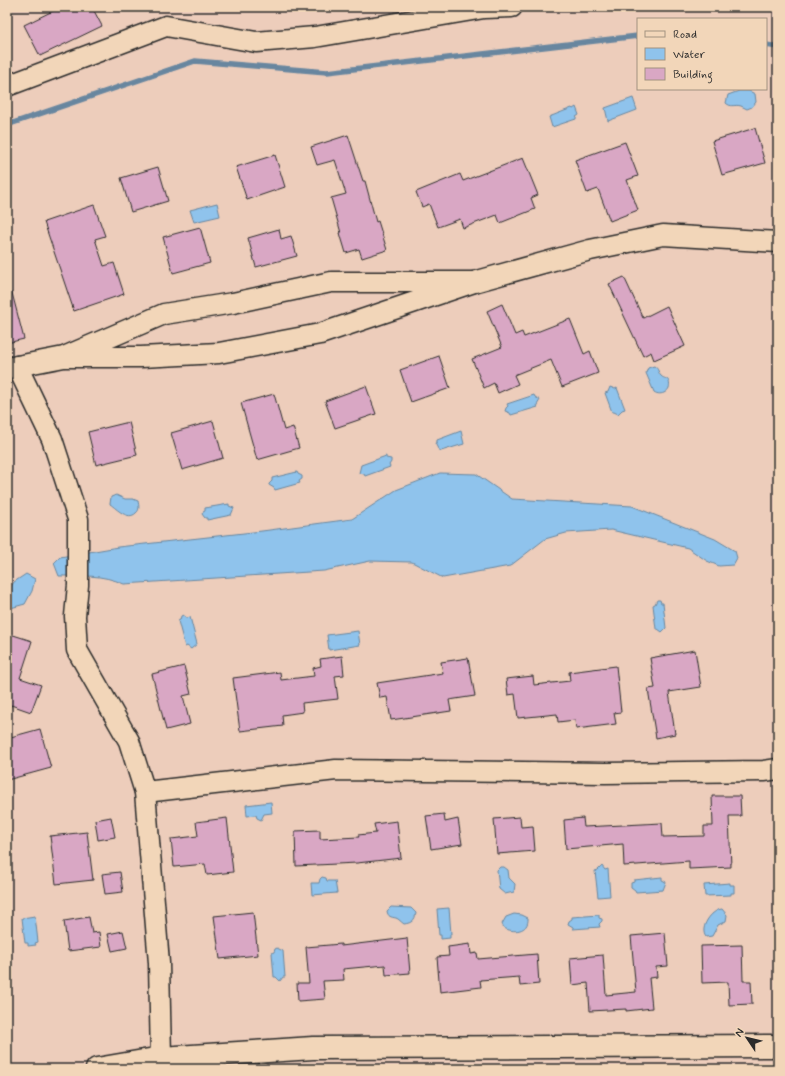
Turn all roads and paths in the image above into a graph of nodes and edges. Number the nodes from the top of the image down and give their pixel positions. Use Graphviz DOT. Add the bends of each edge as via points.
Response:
graph roads {
  1 [pos="512,7"];
  2 [pos="7,86"];
  3 [pos="778,242"];
  4 [pos="474,282"];
  5 [pos="64,357"];
  6 [pos="12,367"];
  7 [pos="778,769"];
  8 [pos="145,792"];
  9 [pos="778,1046"];
  10 [pos="161,1058"];
  11 [pos="97,1069"];
  1 -- 2 [label="street" via="484,8 315,37 256,42 166,26"];
  3 -- 4 [label="street" via="663,235 590,250"];
  4 -- 5 [label="street" via="320,334 266,345 219,353"];
  4 -- 5 [label="street" via="331,282 233,303 164,314"];
  5 -- 6 [label="street"];
  6 -- 8 [label="street" via="52,439 78,519 78,585 75,616 77,650 129,741"];
  7 -- 8 [label="street" via="605,773 336,770"];
  8 -- 10 [label="street" via="159,963"];
  9 -- 10 [label="street" via="313,1048"];
  10 -- 11 [label="street"];
}
